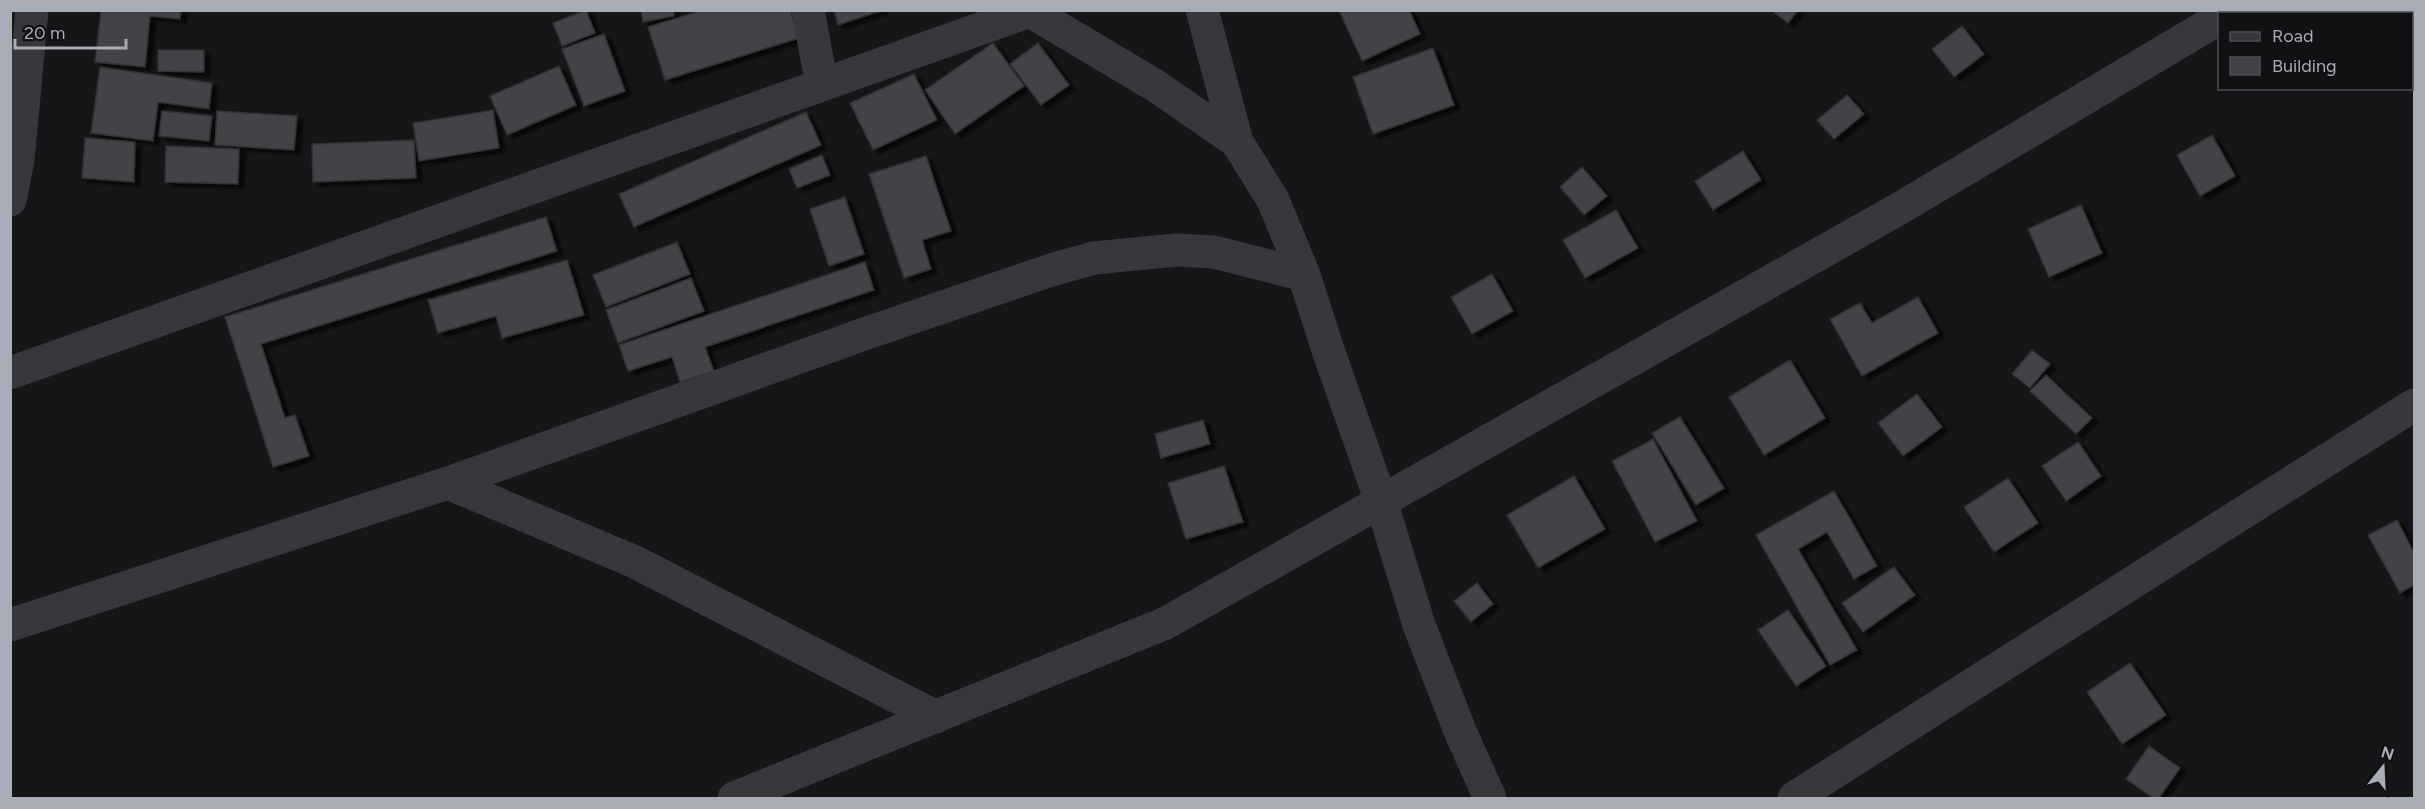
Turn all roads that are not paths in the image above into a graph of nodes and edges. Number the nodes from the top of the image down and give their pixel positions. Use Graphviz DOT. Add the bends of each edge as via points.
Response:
graph roads {
  1 [pos="32,10"];
  2 [pos="808,10"];
  3 [pos="1202,10"];
  4 [pos="1032,11"];
  5 [pos="2218,19"];
  6 [pos="822,85"];
  7 [pos="1237,142"];
  8 [pos="14,156"];
  9 [pos="10,200"];
  10 [pos="1304,275"];
  11 [pos="10,373"];
  12 [pos="2415,405"];
  13 [pos="448,483"];
  14 [pos="1381,501"];
  15 [pos="10,625"];
  16 [pos="936,717"];
  17 [pos="734,798"];
  18 [pos="1490,798"];
  19 [pos="1794,798"];
  1 -- 8 [label="street"];
  2 -- 6 [label="street"];
  3 -- 7 [label="street"];
  4 -- 6 [label="street"];
  4 -- 7 [label="street" via="1156,86"];
  5 -- 14 [label="street" via="1891,213"];
  6 -- 11 [label="street"];
  7 -- 10 [label="street" via="1273,200"];
  8 -- 9 [label="street"];
  10 -- 13 [label="street" via="1214,252 1176,250 1094,258 867,333"];
  10 -- 14 [label="street"];
  12 -- 19 [label="street"];
  13 -- 15 [label="street"];
  13 -- 16 [label="street" via="635,562"];
  14 -- 16 [label="street" via="1166,623"];
  14 -- 18 [label="street" via="1419,625"];
  16 -- 17 [label="street"];
}
